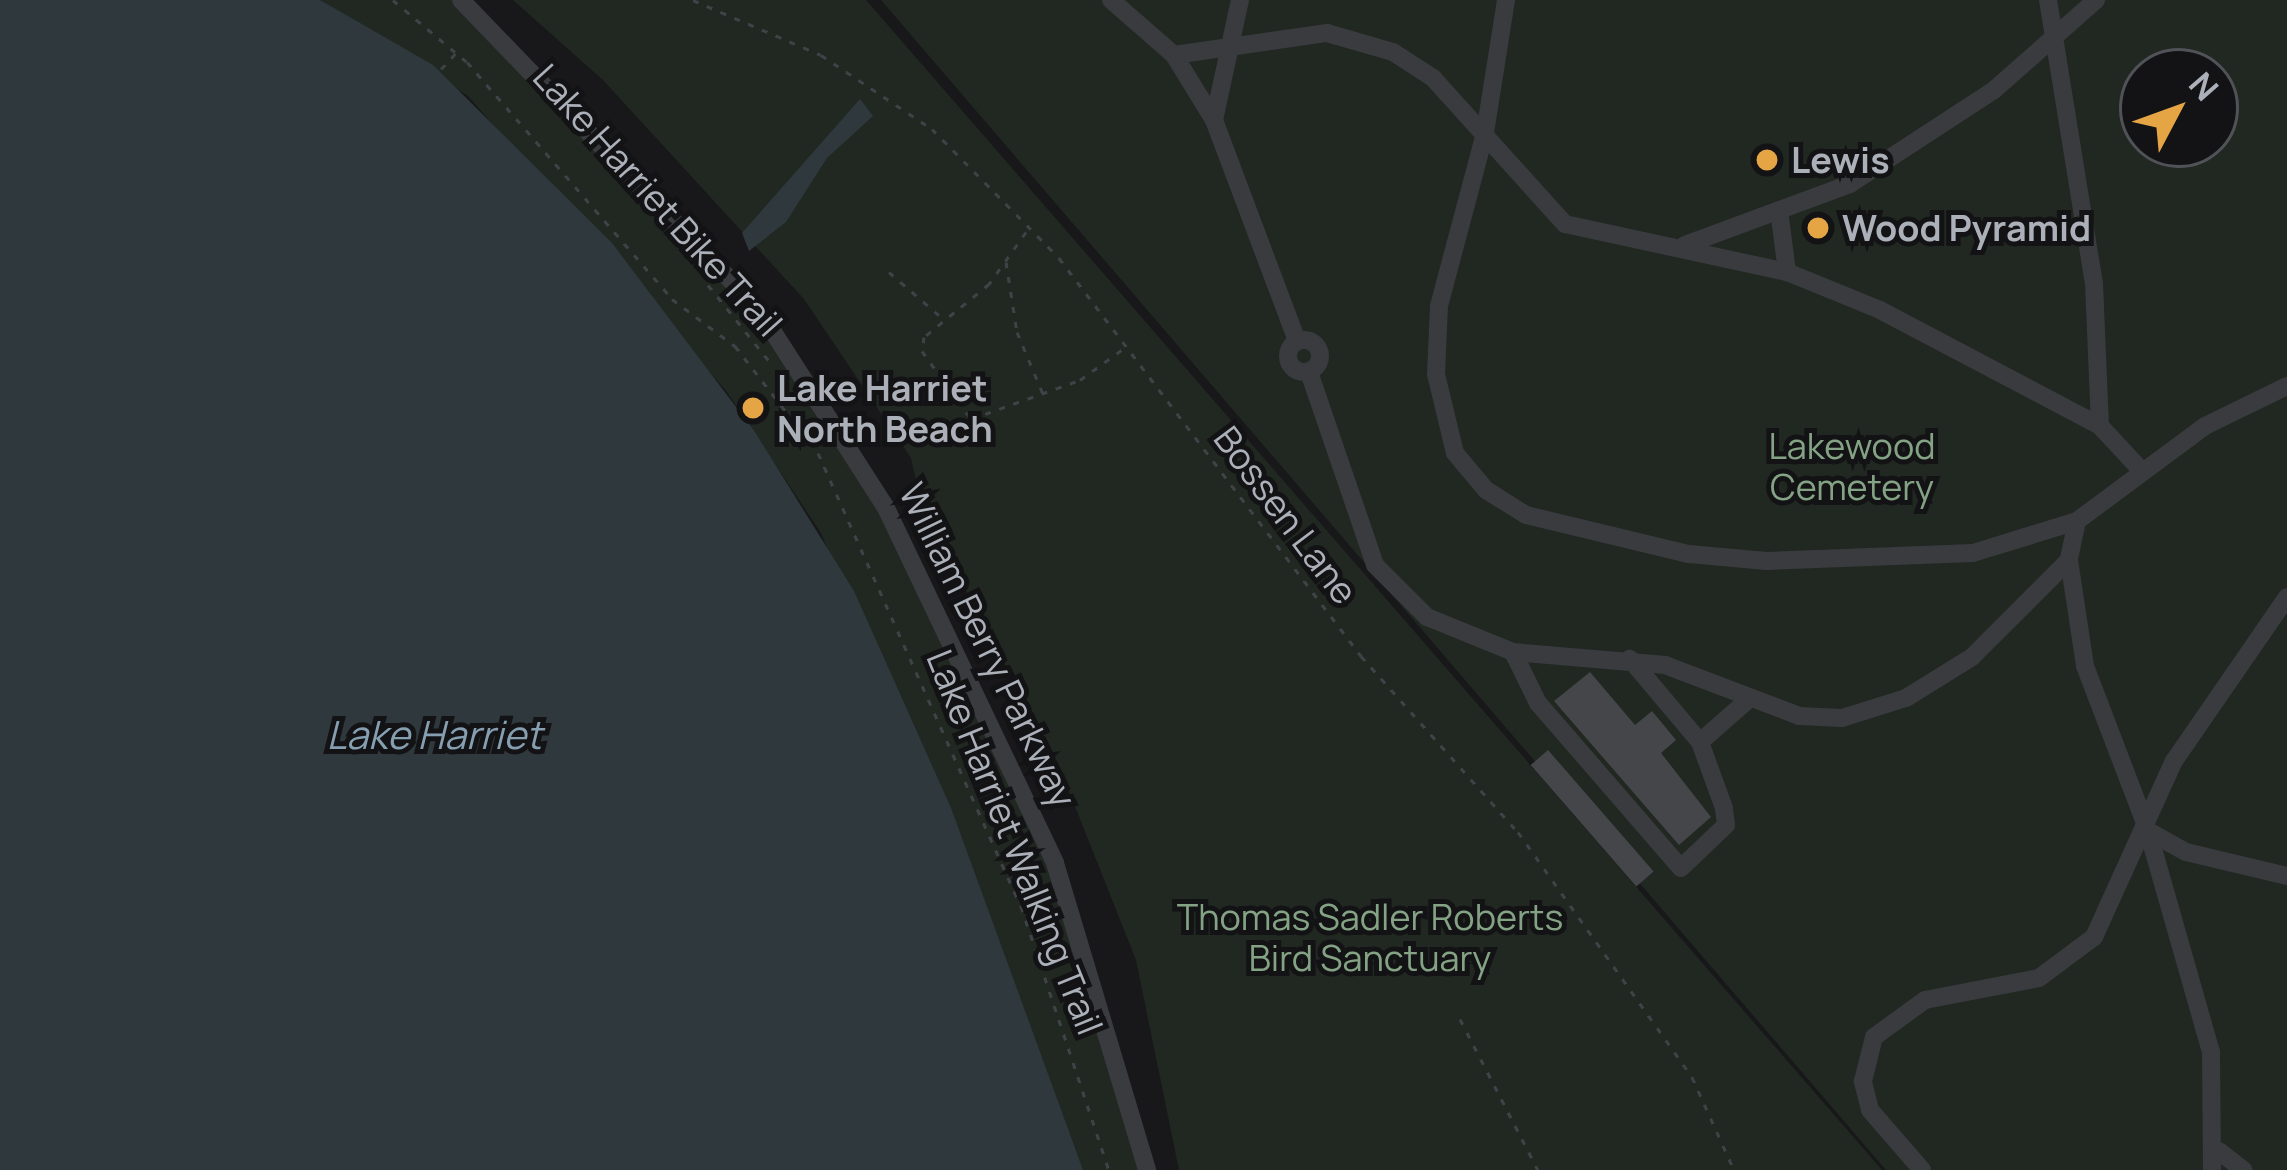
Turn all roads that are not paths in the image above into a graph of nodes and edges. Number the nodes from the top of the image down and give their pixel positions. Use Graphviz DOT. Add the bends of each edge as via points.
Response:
graph roads {
  1 [pos="461,0"];
  2 [pos="1112,0"];
  3 [pos="1240,0"];
  4 [pos="1506,0"];
  5 [pos="2048,0"];
  6 [pos="2096,0"];
  7 [pos="2051,37"];
  8 [pos="1227,41"];
  9 [pos="1174,55"];
  10 [pos="1214,120"];
  11 [pos="1485,133"];
  12 [pos="1780,210"];
  13 [pos="1685,245"];
  14 [pos="1787,272"];
  15 [pos="2287,386"];
  16 [pos="2100,426"];
  17 [pos="2140,469"];
  18 [pos="2078,520"];
  19 [pos="2069,560"];
  20 [pos="2287,597"];
  21 [pos="1513,652"];
  22 [pos="1630,659"];
  23 [pos="1748,700"];
  24 [pos="1700,742"];
  25 [pos="2148,831"];
  26 [pos="2287,876"];
  27 [pos="2216,1161"];
  28 [pos="1147,1170"];
  29 [pos="1922,1170"];
  30 [pos="2242,1170"];
  1 -- 28 [label="street, William Berry Parkway" via="759,310 885,506 1055,863"];
  2 -- 9 [label="street"];
  3 -- 8 [label="street"];
  4 -- 11 [label="street"];
  5 -- 7 [label="street"];
  6 -- 7 [label="street"];
  7 -- 12 [label="street" via="1994,90 1868,172"];
  7 -- 16 [label="street" via="2094,283"];
  8 -- 9 [label="street"];
  8 -- 10 [label="street"];
  8 -- 11 [label="street" via="1327,33 1369,42 1433,78"];
  9 -- 10 [label="street"];
  10 -- 21 [label="street" via="1297,341 1290,364 1309,371 1354,524 1375,565 1427,617"];
  11 -- 13 [label="street" via="1565,224 1625,243"];
  11 -- 18 [label="street" via="1448,261 1436,374 1455,454 1486,490 1556,527 1767,561 1973,554"];
  12 -- 13 [label="street"];
  12 -- 14 [label="street"];
  13 -- 14 [label="street"];
  14 -- 16 [label="street" via="1958,347"];
  15 -- 17 [label="street"];
  16 -- 17 [label="street"];
  17 -- 18 [label="street"];
  18 -- 19 [label="street"];
  19 -- 23 [label="street" via="1991,640 1906,698 1842,718"];
  19 -- 25 [label="street" via="2085,667"];
  20 -- 25 [label="street" via="2174,761"];
  21 -- 22 [label="street" via="1552,662"];
  21 -- 24 [label="street" via="1538,704 1674,868 1726,825"];
  22 -- 23 [label="street"];
  22 -- 24 [label="street"];
  23 -- 24 [label="street"];
  25 -- 26 [label="street" via="2186,852"];
  25 -- 27 [label="street" via="2211,1052"];
  25 -- 29 [label="street" via="2116,906 2069,961 2039,978 1925,1000 1874,1037 1863,1081 1870,1109"];
  27 -- 30 [label="street"];
}
